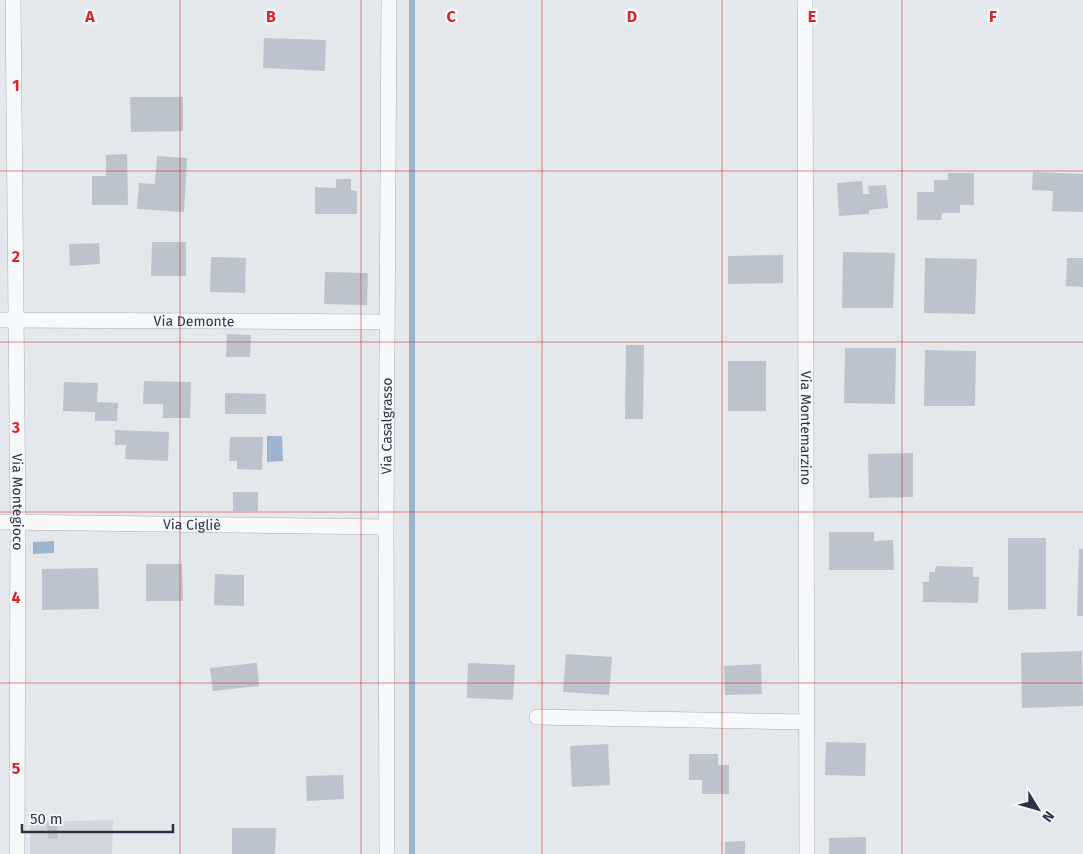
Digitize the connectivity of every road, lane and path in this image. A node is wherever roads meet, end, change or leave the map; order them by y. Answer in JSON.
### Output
{"nodes":[{"id":1,"x":13,"y":0,"type":"edge"},
{"id":2,"x":389,"y":0,"type":"edge"},
{"id":3,"x":805,"y":0,"type":"edge"},
{"id":4,"x":0,"y":320,"type":"edge"},
{"id":5,"x":16,"y":320,"type":"junction"},
{"id":6,"x":387,"y":322,"type":"junction"},
{"id":7,"x":0,"y":522,"type":"edge"},
{"id":8,"x":18,"y":522,"type":"junction"},
{"id":9,"x":386,"y":527,"type":"junction"},
{"id":10,"x":537,"y":717,"type":"dead end"},
{"id":11,"x":806,"y":722,"type":"junction"},
{"id":12,"x":17,"y":854,"type":"edge"},
{"id":13,"x":388,"y":854,"type":"edge"},
{"id":14,"x":807,"y":854,"type":"edge"}],
"edges":[{"from":1,"to":5,"type":"street","name":"Via Montegioco"},
{"from":2,"to":6,"type":"street","name":"Via Casalgrasso"},
{"from":3,"to":11,"type":"street","name":"Via Montemarzino"},
{"from":4,"to":5,"type":"street","name":"Via Demonte"},
{"from":5,"to":6,"type":"street","name":"Via Demonte"},
{"from":5,"to":8,"type":"street","name":"Via Montegioco"},
{"from":6,"to":9,"type":"street","name":"Via Casalgrasso"},
{"from":7,"to":8,"type":"street","name":"Via Cigliè"},
{"from":8,"to":9,"type":"street","name":"Via Cigliè"},
{"from":8,"to":12,"type":"street","name":"Via Montegioco"},
{"from":9,"to":13,"type":"street","name":"Via Casalgrasso"},
{"from":10,"to":11,"type":"street"},
{"from":11,"to":14,"type":"street","name":"Via Montemarzino"}]}
